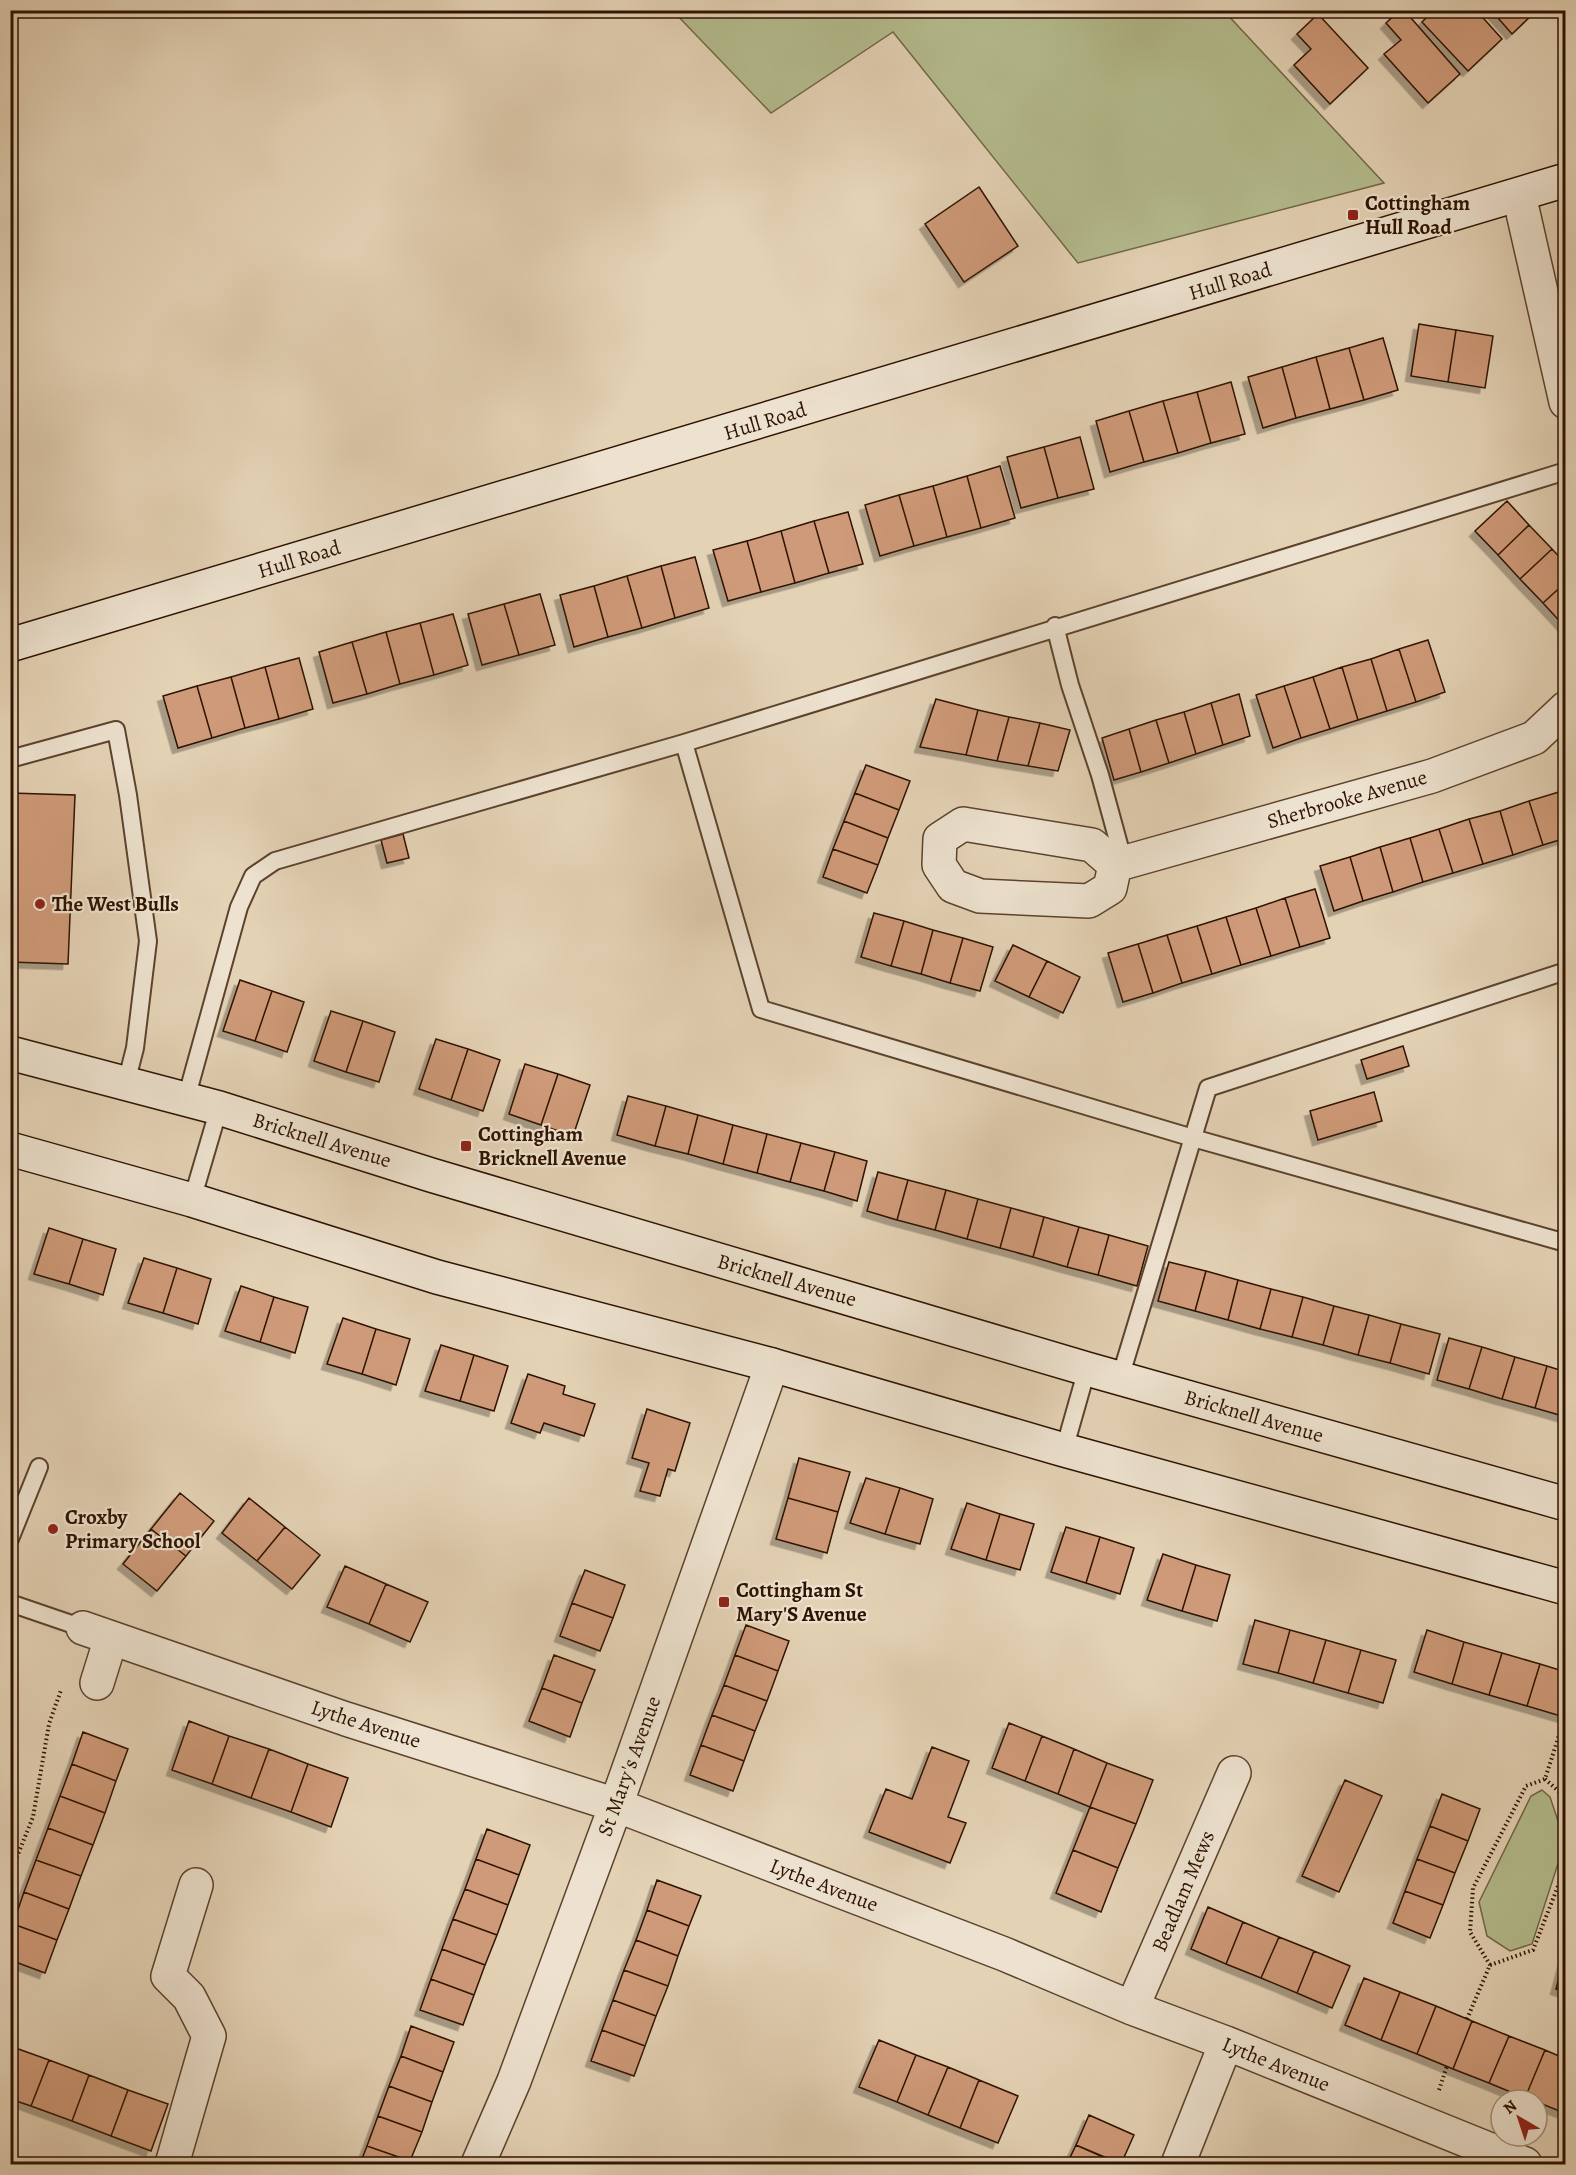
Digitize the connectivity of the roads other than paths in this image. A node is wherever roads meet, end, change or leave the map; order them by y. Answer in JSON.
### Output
{"nodes":[{"id":1,"x":1566,"y":180,"type":"edge"},
{"id":2,"x":1519,"y":195,"type":"junction"},
{"id":3,"x":1566,"y":402,"type":"edge"},
{"id":4,"x":1566,"y":471,"type":"edge"},
{"id":5,"x":1055,"y":626,"type":"junction"},
{"id":6,"x":10,"y":645,"type":"edge"},
{"id":7,"x":1566,"y":708,"type":"edge"},
{"id":8,"x":684,"y":743,"type":"junction"},
{"id":9,"x":10,"y":759,"type":"edge"},
{"id":10,"x":1120,"y":864,"type":"junction"},
{"id":11,"x":1566,"y":971,"type":"edge"},
{"id":12,"x":10,"y":1053,"type":"edge"},
{"id":13,"x":126,"y":1083,"type":"junction"},
{"id":14,"x":186,"y":1099,"type":"junction"},
{"id":15,"x":219,"y":1108,"type":"junction"},
{"id":16,"x":1193,"y":1138,"type":"junction"},
{"id":17,"x":10,"y":1149,"type":"edge"},
{"id":18,"x":192,"y":1200,"type":"junction"},
{"id":19,"x":1566,"y":1243,"type":"edge"},
{"id":20,"x":772,"y":1365,"type":"junction"},
{"id":21,"x":1087,"y":1369,"type":"junction"},
{"id":22,"x":1120,"y":1378,"type":"junction"},
{"id":23,"x":1064,"y":1450,"type":"junction"},
{"id":24,"x":39,"y":1467,"type":"dead end"},
{"id":25,"x":1566,"y":1504,"type":"edge"},
{"id":26,"x":10,"y":1539,"type":"edge"},
{"id":27,"x":1566,"y":1588,"type":"edge"},
{"id":28,"x":10,"y":1603,"type":"edge"},
{"id":29,"x":97,"y":1633,"type":"junction"},
{"id":30,"x":97,"y":1683,"type":"dead end"},
{"id":31,"x":1234,"y":1773,"type":"dead end"},
{"id":32,"x":616,"y":1804,"type":"junction"},
{"id":33,"x":196,"y":1885,"type":"dead end"},
{"id":34,"x":1132,"y":2008,"type":"junction"},
{"id":35,"x":1226,"y":2043,"type":"junction"},
{"id":36,"x":172,"y":2164,"type":"edge"},
{"id":37,"x":478,"y":2164,"type":"edge"},
{"id":38,"x":1178,"y":2164,"type":"edge"},
{"id":39,"x":1526,"y":2164,"type":"edge"}],
"edges":[{"from":1,"to":2,"type":"street","name":"Hull Road"},
{"from":2,"to":3,"type":"street"},
{"from":2,"to":6,"type":"street","name":"Hull Road"},
{"from":4,"to":5,"type":"lane"},
{"from":5,"to":8,"type":"lane"},
{"from":5,"to":10,"type":"lane"},
{"from":7,"to":10,"type":"street","name":"Sherbrooke Avenue"},
{"from":8,"to":14,"type":"lane"},
{"from":8,"to":16,"type":"lane"},
{"from":9,"to":13,"type":"lane"},
{"from":10,"to":10,"type":"street"},
{"from":11,"to":16,"type":"lane"},
{"from":12,"to":13,"type":"street","name":"Bricknell Avenue"},
{"from":13,"to":14,"type":"street","name":"Bricknell Avenue"},
{"from":14,"to":15,"type":"street","name":"Bricknell Avenue"},
{"from":15,"to":18,"type":"lane"},
{"from":15,"to":21,"type":"street","name":"Bricknell Avenue"},
{"from":16,"to":19,"type":"lane"},
{"from":16,"to":22,"type":"lane"},
{"from":17,"to":18,"type":"street"},
{"from":18,"to":20,"type":"street"},
{"from":20,"to":23,"type":"street"},
{"from":20,"to":32,"type":"street","name":"St Mary's Avenue"},
{"from":21,"to":22,"type":"street","name":"Bricknell Avenue"},
{"from":21,"to":23,"type":"lane"},
{"from":22,"to":25,"type":"street","name":"Bricknell Avenue"},
{"from":23,"to":27,"type":"street"},
{"from":24,"to":26,"type":"lane"},
{"from":28,"to":29,"type":"lane"},
{"from":29,"to":30,"type":"street"},
{"from":29,"to":32,"type":"street","name":"Lythe Avenue"},
{"from":31,"to":34,"type":"street","name":"Beadlam Mews"},
{"from":32,"to":34,"type":"street","name":"Lythe Avenue"},
{"from":32,"to":37,"type":"street","name":"St Mary's Avenue"},
{"from":33,"to":36,"type":"street"},
{"from":34,"to":35,"type":"street","name":"Lythe Avenue"},
{"from":35,"to":38,"type":"street"},
{"from":35,"to":39,"type":"street","name":"Lythe Avenue"}]}
